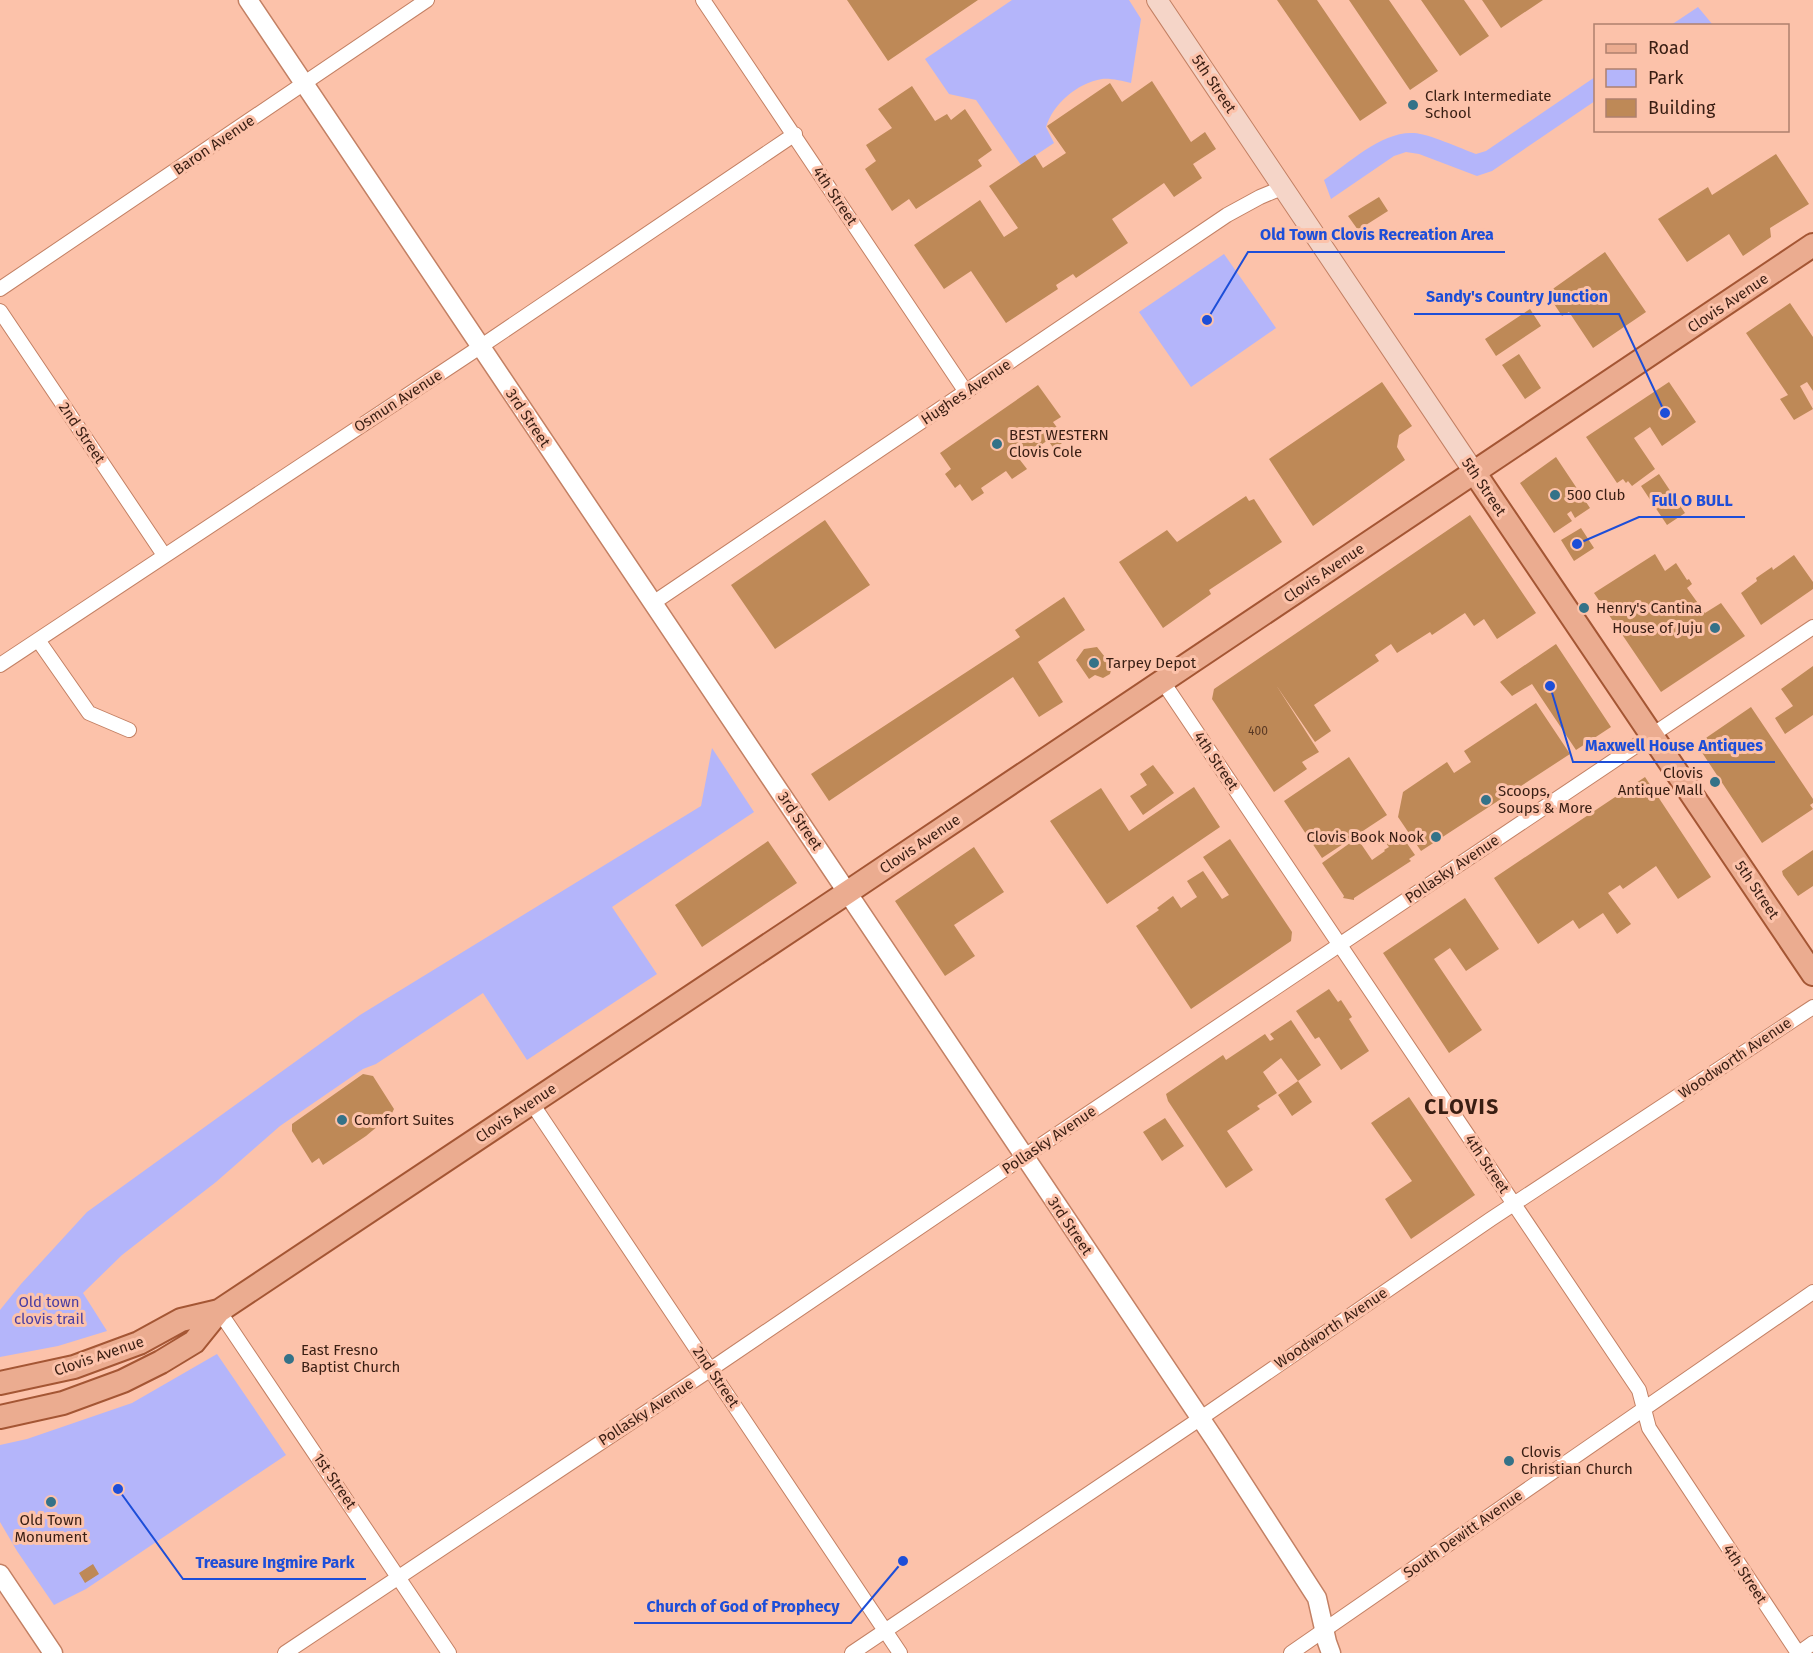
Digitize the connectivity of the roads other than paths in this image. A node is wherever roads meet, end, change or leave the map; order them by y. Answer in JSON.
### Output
{"nodes":[{"id":1,"x":248,"y":0,"type":"edge"},
{"id":2,"x":427,"y":0,"type":"edge"},
{"id":3,"x":703,"y":0,"type":"edge"},
{"id":4,"x":1157,"y":0,"type":"edge"},
{"id":5,"x":304,"y":84,"type":"junction"},
{"id":6,"x":795,"y":134,"type":"junction"},
{"id":7,"x":1284,"y":187,"type":"junction"},
{"id":8,"x":1813,"y":245,"type":"edge"},
{"id":9,"x":0,"y":289,"type":"edge"},
{"id":10,"x":0,"y":311,"type":"edge"},
{"id":11,"x":480,"y":347,"type":"junction"},
{"id":12,"x":966,"y":392,"type":"junction"},
{"id":13,"x":1474,"y":472,"type":"junction"},
{"id":14,"x":164,"y":555,"type":"junction"},
{"id":15,"x":653,"y":603,"type":"junction"},
{"id":16,"x":1813,"y":627,"type":"edge"},
{"id":17,"x":38,"y":640,"type":"junction"},
{"id":18,"x":0,"y":665,"type":"edge"},
{"id":19,"x":1163,"y":682,"type":"junction"},
{"id":20,"x":129,"y":730,"type":"dead end"},
{"id":21,"x":1653,"y":734,"type":"junction"},
{"id":22,"x":848,"y":892,"type":"junction"},
{"id":23,"x":1339,"y":945,"type":"junction"},
{"id":24,"x":1813,"y":974,"type":"edge"},
{"id":25,"x":1813,"y":1007,"type":"edge"},
{"id":26,"x":531,"y":1102,"type":"junction"},
{"id":27,"x":1024,"y":1157,"type":"junction"},
{"id":28,"x":1514,"y":1205,"type":"junction"},
{"id":29,"x":1813,"y":1292,"type":"edge"},
{"id":30,"x":219,"y":1311,"type":"junction"},
{"id":31,"x":711,"y":1370,"type":"junction"},
{"id":32,"x":0,"y":1383,"type":"edge"},
{"id":33,"x":1643,"y":1410,"type":"junction"},
{"id":34,"x":3,"y":1418,"type":"edge"},
{"id":35,"x":1201,"y":1418,"type":"junction"},
{"id":36,"x":0,"y":1574,"type":"edge"},
{"id":37,"x":398,"y":1576,"type":"junction"},
{"id":38,"x":1324,"y":1630,"type":"junction"},
{"id":39,"x":885,"y":1631,"type":"junction"},
{"id":40,"x":1813,"y":1643,"type":"edge"},
{"id":41,"x":52,"y":1653,"type":"edge"},
{"id":42,"x":285,"y":1653,"type":"edge"},
{"id":43,"x":449,"y":1653,"type":"edge"},
{"id":44,"x":852,"y":1653,"type":"edge"},
{"id":45,"x":900,"y":1653,"type":"edge"},
{"id":46,"x":1291,"y":1653,"type":"edge"},
{"id":47,"x":1331,"y":1653,"type":"edge"},
{"id":48,"x":1798,"y":1653,"type":"edge"}],
"edges":[{"from":1,"to":5,"type":"street","name":"3rd Street"},
{"from":2,"to":5,"type":"street","name":"Baron Avenue"},
{"from":3,"to":6,"type":"street","name":"4th Street"},
{"from":4,"to":7,"type":"main road","name":"5th Street"},
{"from":5,"to":9,"type":"street","name":"Baron Avenue"},
{"from":5,"to":11,"type":"street","name":"3rd Street"},
{"from":6,"to":11,"type":"street","name":"Osmun Avenue"},
{"from":6,"to":12,"type":"street","name":"4th Street"},
{"from":7,"to":12,"type":"street","name":"Hughes Avenue"},
{"from":7,"to":13,"type":"main road","name":"5th Street"},
{"from":8,"to":13,"type":"main road","name":"Clovis Avenue"},
{"from":10,"to":14,"type":"street","name":"2nd Street"},
{"from":11,"to":14,"type":"street","name":"Osmun Avenue"},
{"from":11,"to":15,"type":"street","name":"3rd Street"},
{"from":12,"to":15,"type":"street","name":"Hughes Avenue"},
{"from":13,"to":19,"type":"main road","name":"Clovis Avenue"},
{"from":13,"to":21,"type":"main road","name":"5th Street"},
{"from":14,"to":17,"type":"street","name":"Osmun Avenue"},
{"from":15,"to":22,"type":"street","name":"3rd Street"},
{"from":16,"to":21,"type":"street","name":"Pollasky Avenue"},
{"from":17,"to":18,"type":"street","name":"Osmun Avenue"},
{"from":17,"to":20,"type":"street"},
{"from":19,"to":22,"type":"main road","name":"Clovis Avenue"},
{"from":19,"to":23,"type":"street","name":"4th Street"},
{"from":21,"to":23,"type":"street","name":"Pollasky Avenue"},
{"from":21,"to":24,"type":"main road","name":"5th Street"},
{"from":22,"to":26,"type":"main road","name":"Clovis Avenue"},
{"from":22,"to":27,"type":"street","name":"3rd Street"},
{"from":23,"to":27,"type":"street","name":"Pollasky Avenue"},
{"from":23,"to":28,"type":"street","name":"4th Street"},
{"from":25,"to":28,"type":"street","name":"Woodworth Avenue"},
{"from":26,"to":30,"type":"main road","name":"Clovis Avenue"},
{"from":26,"to":31,"type":"street","name":"2nd Street"},
{"from":27,"to":31,"type":"street","name":"Pollasky Avenue"},
{"from":27,"to":35,"type":"street","name":"3rd Street"},
{"from":28,"to":33,"type":"street","name":"4th Street"},
{"from":28,"to":35,"type":"street","name":"Woodworth Avenue"},
{"from":29,"to":33,"type":"street","name":"South Dewitt Avenue"},
{"from":30,"to":32,"type":"main road","name":"Clovis Avenue"},
{"from":30,"to":34,"type":"main road"},
{"from":30,"to":37,"type":"street","name":"1st Street"},
{"from":31,"to":37,"type":"street","name":"Pollasky Avenue"},
{"from":31,"to":39,"type":"street","name":"2nd Street"},
{"from":33,"to":38,"type":"street","name":"South Dewitt Avenue"},
{"from":33,"to":48,"type":"street","name":"4th Street"},
{"from":35,"to":38,"type":"street","name":"3rd Street"},
{"from":35,"to":39,"type":"street","name":"Woodworth Avenue"},
{"from":36,"to":41,"type":"street"},
{"from":37,"to":42,"type":"street","name":"Pollasky Avenue"},
{"from":37,"to":43,"type":"street","name":"1st Street"},
{"from":38,"to":46,"type":"street","name":"South Dewitt Avenue"},
{"from":38,"to":47,"type":"street","name":"3rd Street"},
{"from":39,"to":44,"type":"street","name":"Woodworth Avenue"},
{"from":39,"to":45,"type":"street","name":"2nd Street"},
{"from":40,"to":48,"type":"street"}]}
